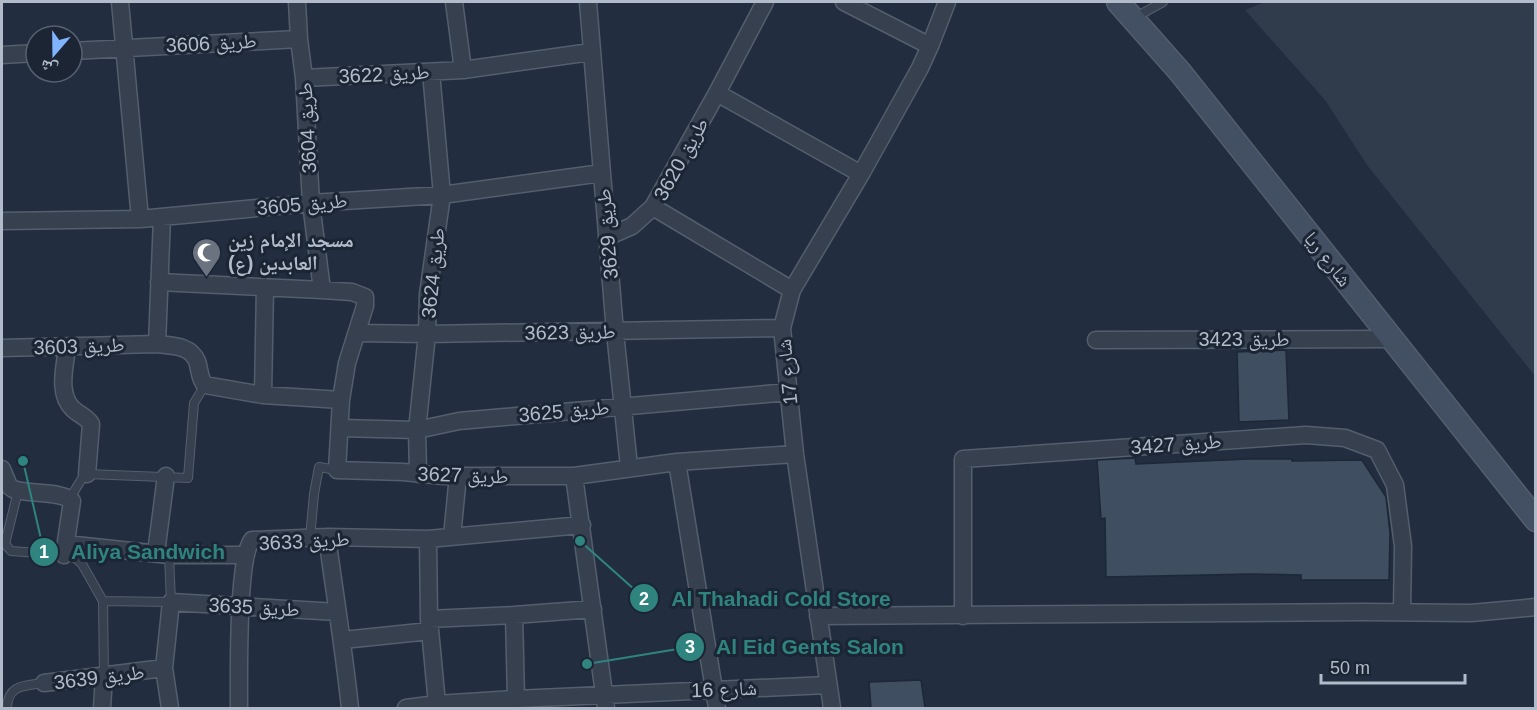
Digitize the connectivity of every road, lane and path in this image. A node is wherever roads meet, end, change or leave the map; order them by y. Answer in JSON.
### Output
{"nodes":[{"id":1,"x":120,"y":2,"type":"edge"},
{"id":2,"x":297,"y":2,"type":"edge"},
{"id":3,"x":454,"y":2,"type":"edge"},
{"id":4,"x":588,"y":2,"type":"edge"},
{"id":5,"x":765,"y":2,"type":"edge"},
{"id":6,"x":844,"y":2,"type":"edge"},
{"id":7,"x":947,"y":2,"type":"edge"},
{"id":8,"x":1118,"y":2,"type":"edge"},
{"id":9,"x":1163,"y":2,"type":"edge"},
{"id":10,"x":1134,"y":18,"type":"junction"},
{"id":11,"x":299,"y":39,"type":"junction"},
{"id":12,"x":930,"y":46,"type":"junction"},
{"id":13,"x":124,"y":48,"type":"junction"},
{"id":14,"x":84,"y":50,"type":"edge"},
{"id":15,"x":591,"y":52,"type":"junction"},
{"id":16,"x":24,"y":54,"type":"edge"},
{"id":17,"x":2,"y":55,"type":"edge"},
{"id":18,"x":463,"y":70,"type":"junction"},
{"id":19,"x":431,"y":72,"type":"junction"},
{"id":20,"x":304,"y":78,"type":"junction"},
{"id":21,"x":717,"y":93,"type":"junction"},
{"id":22,"x":602,"y":173,"type":"junction"},
{"id":23,"x":861,"y":174,"type":"junction"},
{"id":24,"x":442,"y":195,"type":"junction"},
{"id":25,"x":311,"y":203,"type":"junction"},
{"id":26,"x":653,"y":207,"type":"junction"},
{"id":27,"x":162,"y":217,"type":"junction"},
{"id":28,"x":140,"y":219,"type":"junction"},
{"id":29,"x":2,"y":221,"type":"edge"},
{"id":30,"x":607,"y":237,"type":"junction"},
{"id":31,"x":159,"y":282,"type":"junction"},
{"id":32,"x":265,"y":287,"type":"junction"},
{"id":33,"x":322,"y":290,"type":"junction"},
{"id":34,"x":792,"y":290,"type":"junction"},
{"id":35,"x":782,"y":328,"type":"junction"},
{"id":36,"x":615,"y":332,"type":"junction"},
{"id":37,"x":357,"y":333,"type":"junction"},
{"id":38,"x":426,"y":334,"type":"junction"},
{"id":39,"x":1392,"y":339,"type":"junction"},
{"id":40,"x":1095,"y":340,"type":"dead end"},
{"id":41,"x":157,"y":344,"type":"junction"},
{"id":42,"x":2,"y":348,"type":"edge"},
{"id":43,"x":67,"y":348,"type":"junction"},
{"id":44,"x":205,"y":385,"type":"junction"},
{"id":45,"x":789,"y":392,"type":"junction"},
{"id":46,"x":263,"y":395,"type":"junction"},
{"id":47,"x":341,"y":400,"type":"junction"},
{"id":48,"x":623,"y":406,"type":"junction"},
{"id":49,"x":340,"y":429,"type":"junction"},
{"id":50,"x":417,"y":430,"type":"junction"},
{"id":51,"x":795,"y":454,"type":"junction"},
{"id":52,"x":677,"y":462,"type":"junction"},
{"id":53,"x":629,"y":467,"type":"junction"},
{"id":54,"x":2,"y":468,"type":"edge"},
{"id":55,"x":338,"y":470,"type":"junction"},
{"id":56,"x":87,"y":474,"type":"junction"},
{"id":57,"x":418,"y":474,"type":"junction"},
{"id":58,"x":458,"y":475,"type":"junction"},
{"id":59,"x":166,"y":476,"type":"junction"},
{"id":60,"x":574,"y":476,"type":"junction"},
{"id":61,"x":18,"y":491,"type":"junction"},
{"id":62,"x":69,"y":498,"type":"junction"},
{"id":63,"x":1536,"y":520,"type":"edge"},
{"id":64,"x":582,"y":525,"type":"junction"},
{"id":65,"x":452,"y":537,"type":"junction"},
{"id":66,"x":319,"y":538,"type":"junction"},
{"id":67,"x":428,"y":539,"type":"junction"},
{"id":68,"x":5,"y":548,"type":"edge"},
{"id":69,"x":65,"y":549,"type":"junction"},
{"id":70,"x":162,"y":554,"type":"junction"},
{"id":71,"x":246,"y":555,"type":"junction"},
{"id":72,"x":104,"y":601,"type":"junction"},
{"id":73,"x":171,"y":602,"type":"junction"},
{"id":74,"x":240,"y":607,"type":"junction"},
{"id":75,"x":1536,"y":607,"type":"edge"},
{"id":76,"x":593,"y":609,"type":"junction"},
{"id":77,"x":337,"y":612,"type":"junction"},
{"id":78,"x":1402,"y":612,"type":"junction"},
{"id":79,"x":514,"y":615,"type":"junction"},
{"id":80,"x":818,"y":616,"type":"junction"},
{"id":81,"x":963,"y":616,"type":"junction"},
{"id":82,"x":430,"y":625,"type":"junction"},
{"id":83,"x":343,"y":640,"type":"junction"},
{"id":84,"x":164,"y":668,"type":"junction"},
{"id":85,"x":104,"y":676,"type":"junction"},
{"id":86,"x":44,"y":684,"type":"joint"},
{"id":87,"x":827,"y":685,"type":"junction"},
{"id":88,"x":715,"y":689,"type":"junction"},
{"id":89,"x":516,"y":699,"type":"junction"},
{"id":90,"x":605,"y":702,"type":"edge"},
{"id":91,"x":436,"y":704,"type":"junction"},
{"id":92,"x":7,"y":708,"type":"edge"},
{"id":93,"x":102,"y":708,"type":"edge"},
{"id":94,"x":170,"y":708,"type":"edge"},
{"id":95,"x":239,"y":708,"type":"edge"},
{"id":96,"x":350,"y":708,"type":"edge"},
{"id":97,"x":406,"y":708,"type":"edge"},
{"id":98,"x":717,"y":708,"type":"edge"},
{"id":99,"x":831,"y":708,"type":"edge"}],
"edges":[{"from":1,"to":13,"type":"street"},
{"from":2,"to":11,"type":"street","name":"طريق 3604"},
{"from":3,"to":18,"type":"street"},
{"from":4,"to":15,"type":"street","name":"طريق 3629"},
{"from":5,"to":21,"type":"street","name":"طريق 3620"},
{"from":6,"to":12,"type":"street"},
{"from":7,"to":12,"type":"street","name":"شارع 17"},
{"from":8,"to":10,"type":"main road","name":"شارع ريا"},
{"from":9,"to":10,"type":"lane"},
{"from":10,"to":39,"type":"main road","name":"شارع ريا"},
{"from":11,"to":13,"type":"street","name":"طريق 3606"},
{"from":11,"to":20,"type":"street","name":"طريق 3604"},
{"from":12,"to":23,"type":"street","name":"شارع 17"},
{"from":13,"to":14,"type":"street","name":"طريق 3606"},
{"from":13,"to":28,"type":"street"},
{"from":15,"to":18,"type":"street","name":"طريق 3622"},
{"from":15,"to":22,"type":"street","name":"طريق 3629"},
{"from":16,"to":17,"type":"street"},
{"from":18,"to":19,"type":"street","name":"طريق 3622"},
{"from":19,"to":20,"type":"street","name":"طريق 3622"},
{"from":19,"to":24,"type":"street","name":"طريق 3624"},
{"from":20,"to":25,"type":"street","name":"طريق 3604"},
{"from":21,"to":23,"type":"street"},
{"from":21,"to":26,"type":"street","name":"طريق 3620"},
{"from":22,"to":24,"type":"street","name":"طريق 3605"},
{"from":22,"to":30,"type":"street","name":"طريق 3629"},
{"from":23,"to":34,"type":"street","name":"شارع 17"},
{"from":24,"to":25,"type":"street","name":"طريق 3605"},
{"from":24,"to":38,"type":"street","name":"طريق 3624"},
{"from":25,"to":27,"type":"street","name":"طريق 3605"},
{"from":25,"to":33,"type":"street","name":"طريق 3604"},
{"from":26,"to":30,"type":"street","name":"طريق 3620"},
{"from":26,"to":34,"type":"street"},
{"from":27,"to":28,"type":"street","name":"طريق 3605"},
{"from":27,"to":31,"type":"street"},
{"from":28,"to":29,"type":"street","name":"طريق 3605"},
{"from":30,"to":36,"type":"street","name":"طريق 3629"},
{"from":31,"to":32,"type":"street"},
{"from":31,"to":41,"type":"street"},
{"from":32,"to":33,"type":"street"},
{"from":32,"to":46,"type":"street"},
{"from":33,"to":37,"type":"street"},
{"from":34,"to":35,"type":"street","name":"شارع 17"},
{"from":35,"to":36,"type":"street","name":"طريق 3623"},
{"from":35,"to":45,"type":"street","name":"شارع 17"},
{"from":36,"to":38,"type":"street","name":"طريق 3623"},
{"from":36,"to":48,"type":"street","name":"طريق 3629"},
{"from":37,"to":38,"type":"street","name":"طريق 3623"},
{"from":37,"to":47,"type":"street"},
{"from":38,"to":50,"type":"street","name":"طريق 3624"},
{"from":39,"to":40,"type":"street","name":"طريق 3423"},
{"from":39,"to":63,"type":"main road","name":"شارع ريا"},
{"from":41,"to":43,"type":"street","name":"طريق 3603"},
{"from":41,"to":44,"type":"street","name":"طريق 3603"},
{"from":42,"to":43,"type":"street","name":"طريق 3603"},
{"from":43,"to":56,"type":"street"},
{"from":44,"to":46,"type":"street"},
{"from":44,"to":59,"type":"lane"},
{"from":45,"to":48,"type":"street","name":"طريق 3625"},
{"from":45,"to":51,"type":"street","name":"شارع 17"},
{"from":46,"to":47,"type":"street"},
{"from":47,"to":49,"type":"street"},
{"from":48,"to":50,"type":"street","name":"طريق 3625"},
{"from":48,"to":53,"type":"street","name":"طريق 3629"},
{"from":49,"to":50,"type":"street","name":"طريق 3625"},
{"from":49,"to":55,"type":"street"},
{"from":50,"to":57,"type":"street","name":"طريق 3624"},
{"from":51,"to":52,"type":"street","name":"طريق 3627"},
{"from":51,"to":80,"type":"street","name":"شارع 17"},
{"from":52,"to":53,"type":"street","name":"طريق 3627"},
{"from":52,"to":88,"type":"street"},
{"from":53,"to":60,"type":"street","name":"طريق 3627"},
{"from":54,"to":61,"type":"street"},
{"from":55,"to":57,"type":"street","name":"طريق 3627"},
{"from":55,"to":66,"type":"lane","name":"طريق 3627"},
{"from":56,"to":59,"type":"lane"},
{"from":56,"to":62,"type":"lane"},
{"from":57,"to":58,"type":"street","name":"طريق 3627"},
{"from":58,"to":60,"type":"street","name":"طريق 3627"},
{"from":58,"to":65,"type":"street"},
{"from":59,"to":70,"type":"street"},
{"from":60,"to":64,"type":"street"},
{"from":61,"to":62,"type":"street"},
{"from":61,"to":68,"type":"lane"},
{"from":62,"to":69,"type":"street"},
{"from":64,"to":65,"type":"street","name":"طريق 3633"},
{"from":64,"to":76,"type":"street"},
{"from":65,"to":67,"type":"street","name":"طريق 3633"},
{"from":66,"to":67,"type":"street","name":"طريق 3633"},
{"from":66,"to":71,"type":"street","name":"طريق 3633"},
{"from":66,"to":77,"type":"street"},
{"from":67,"to":82,"type":"street"},
{"from":68,"to":69,"type":"lane"},
{"from":69,"to":70,"type":"street"},
{"from":69,"to":72,"type":"lane"},
{"from":70,"to":71,"type":"street"},
{"from":70,"to":73,"type":"lane"},
{"from":71,"to":74,"type":"street","name":"طريق 3633"},
{"from":72,"to":73,"type":"lane","name":"طريق 3635"},
{"from":72,"to":85,"type":"lane"},
{"from":73,"to":74,"type":"street","name":"طريق 3635"},
{"from":73,"to":84,"type":"street"},
{"from":74,"to":77,"type":"street","name":"طريق 3635"},
{"from":74,"to":95,"type":"street","name":"طريق 3633"},
{"from":75,"to":78,"type":"street"},
{"from":76,"to":79,"type":"street"},
{"from":76,"to":90,"type":"street"},
{"from":77,"to":83,"type":"street"},
{"from":78,"to":81,"type":"street"},
{"from":78,"to":81,"type":"street","name":"طريق 3427"},
{"from":79,"to":82,"type":"street"},
{"from":79,"to":89,"type":"street"},
{"from":80,"to":81,"type":"street"},
{"from":80,"to":87,"type":"street","name":"شارع 17"},
{"from":82,"to":83,"type":"street"},
{"from":82,"to":91,"type":"street"},
{"from":83,"to":96,"type":"street"},
{"from":84,"to":85,"type":"street","name":"طريق 3639"},
{"from":84,"to":94,"type":"street","name":"طريق 3639"},
{"from":85,"to":86,"type":"street","name":"طريق 3639"},
{"from":85,"to":93,"type":"street"},
{"from":86,"to":92,"type":"lane","name":"طريق 3639"},
{"from":87,"to":88,"type":"street","name":"شارع 16"},
{"from":87,"to":99,"type":"street","name":"شارع 17"},
{"from":88,"to":90,"type":"street","name":"شارع 16"},
{"from":88,"to":98,"type":"street"},
{"from":89,"to":90,"type":"street","name":"شارع 16"},
{"from":89,"to":91,"type":"street","name":"شارع 16"},
{"from":91,"to":97,"type":"street","name":"شارع 16"}]}
